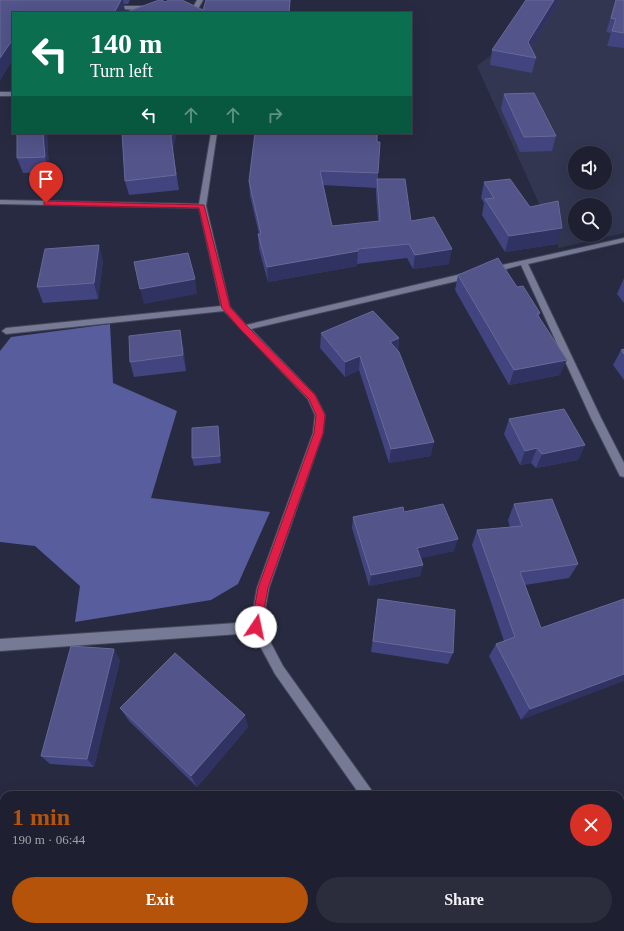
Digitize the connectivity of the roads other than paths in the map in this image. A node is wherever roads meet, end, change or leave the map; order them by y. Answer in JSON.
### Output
{"nodes":[{"id":1,"x":200,"y":0,"type":"edge"},
{"id":2,"x":101,"y":7,"type":"edge"},
{"id":3,"x":156,"y":8,"type":"edge"},
{"id":4,"x":187,"y":9,"type":"edge"},
{"id":5,"x":197,"y":11,"type":"edge"},
{"id":6,"x":0,"y":94,"type":"edge"},
{"id":7,"x":12,"y":94,"type":"edge"},
{"id":8,"x":214,"y":134,"type":"edge"},
{"id":9,"x":0,"y":202,"type":"edge"},
{"id":10,"x":202,"y":206,"type":"junction"},
{"id":11,"x":624,"y":240,"type":"edge"},
{"id":12,"x":523,"y":262,"type":"junction"},
{"id":13,"x":226,"y":308,"type":"junction"},
{"id":14,"x":244,"y":328,"type":"junction"},
{"id":15,"x":6,"y":331,"type":"dead end"},
{"id":16,"x":624,"y":473,"type":"edge"},
{"id":17,"x":256,"y":627,"type":"junction"},
{"id":18,"x":0,"y":644,"type":"edge"},
{"id":19,"x":365,"y":791,"type":"edge"}],
"edges":[{"from":1,"to":5,"type":"street"},
{"from":2,"to":3,"type":"street"},
{"from":4,"to":5,"type":"street"},
{"from":6,"to":7,"type":"street"},
{"from":8,"to":10,"type":"street"},
{"from":9,"to":10,"type":"street"},
{"from":10,"to":13,"type":"street"},
{"from":11,"to":12,"type":"street"},
{"from":12,"to":14,"type":"street"},
{"from":12,"to":16,"type":"street"},
{"from":13,"to":14,"type":"street"},
{"from":13,"to":15,"type":"street"},
{"from":14,"to":17,"type":"street"},
{"from":17,"to":18,"type":"street"},
{"from":17,"to":19,"type":"street"}]}
